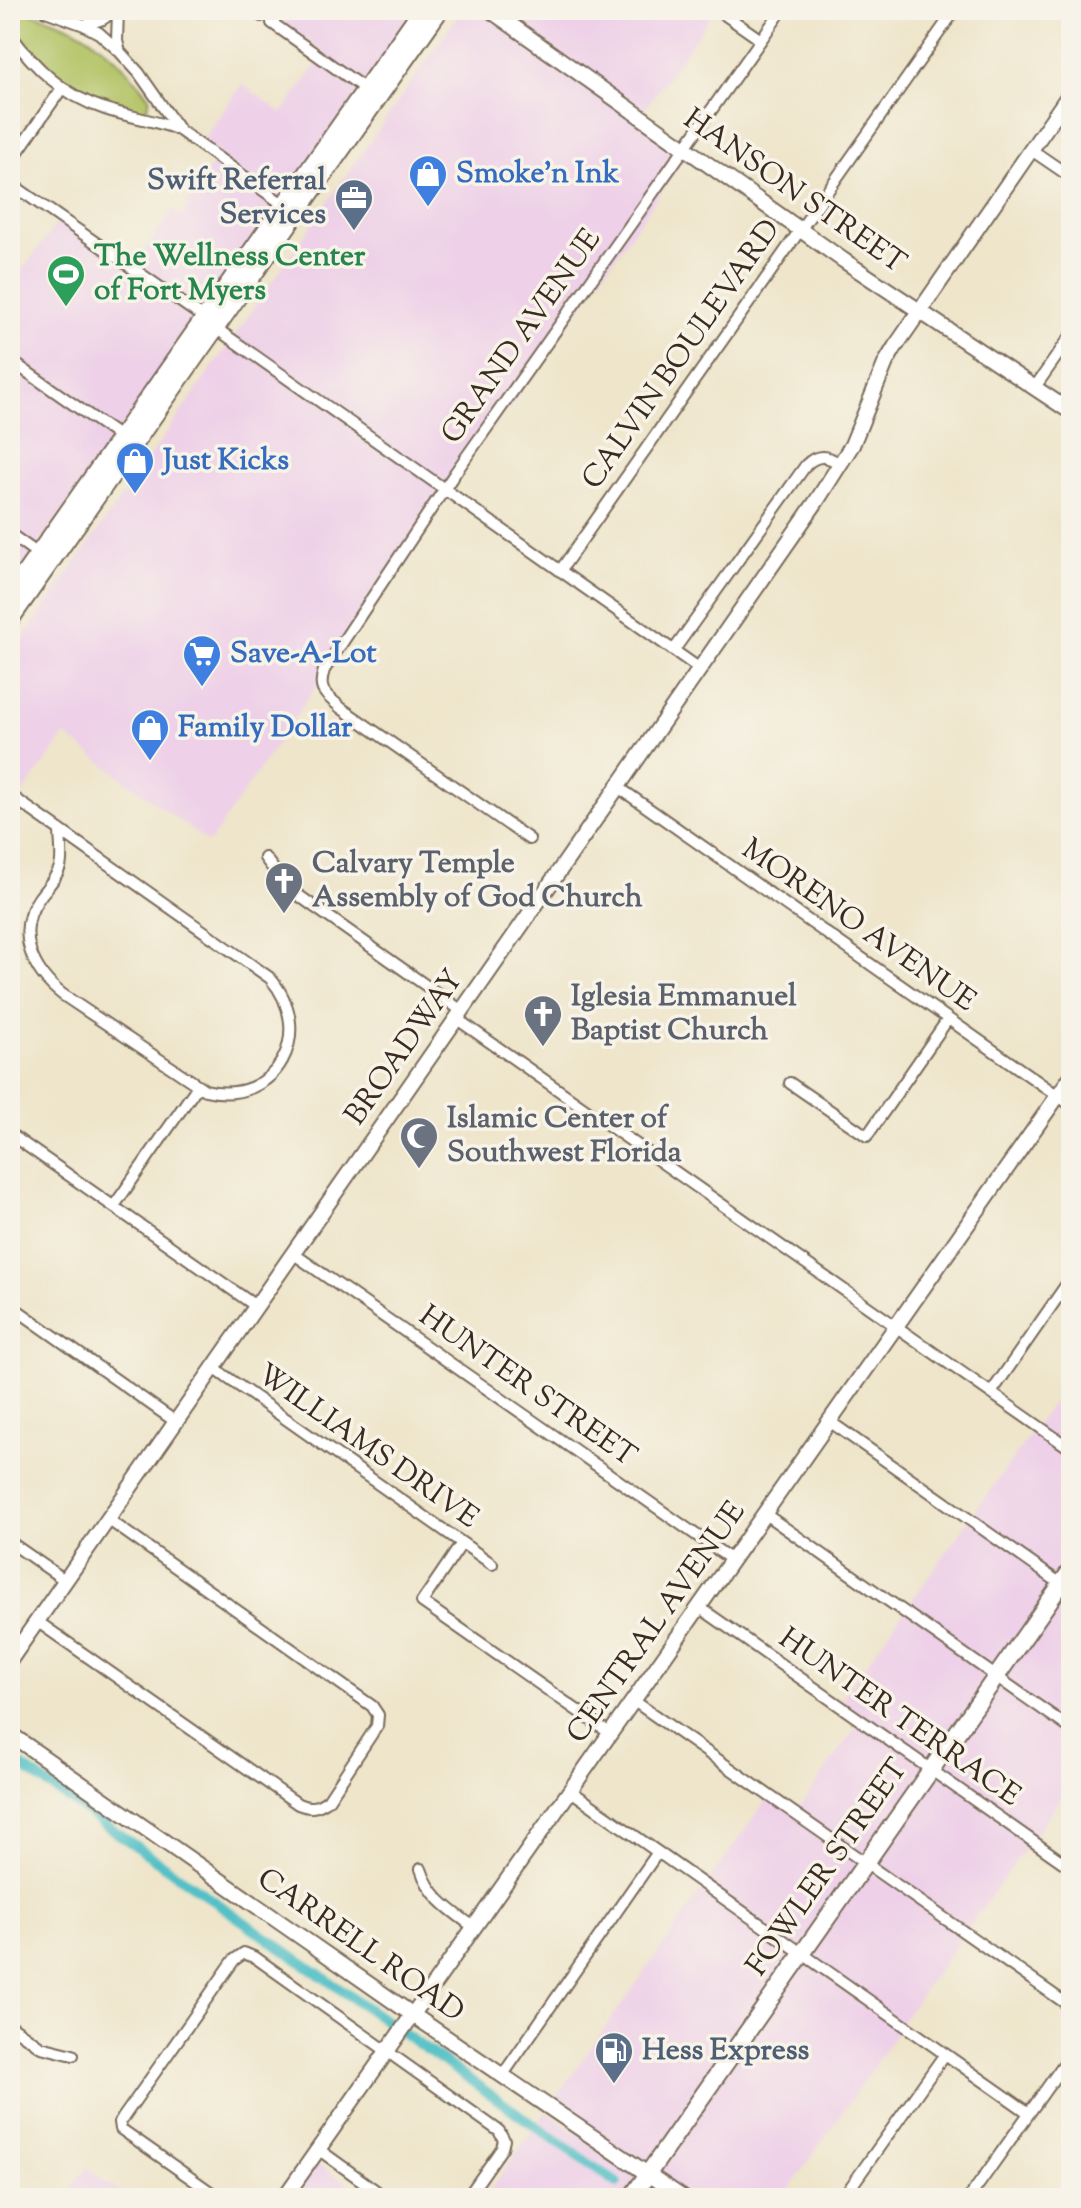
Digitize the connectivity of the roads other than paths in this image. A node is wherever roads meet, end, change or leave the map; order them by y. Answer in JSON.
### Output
{"nodes":[{"id":1,"x":43,"y":10,"type":"edge"},
{"id":2,"x":116,"y":10,"type":"edge"},
{"id":3,"x":421,"y":10,"type":"edge"},
{"id":4,"x":440,"y":10,"type":"edge"},
{"id":5,"x":490,"y":10,"type":"edge"},
{"id":6,"x":718,"y":10,"type":"edge"},
{"id":7,"x":782,"y":10,"type":"edge"},
{"id":8,"x":955,"y":10,"type":"edge"},
{"id":9,"x":272,"y":23,"type":"dead end"},
{"id":10,"x":84,"y":25,"type":"junction"},
{"id":11,"x":10,"y":34,"type":"edge"},
{"id":12,"x":761,"y":40,"type":"junction"},
{"id":13,"x":120,"y":52,"type":"junction"},
{"id":14,"x":62,"y":88,"type":"junction"},
{"id":15,"x":365,"y":89,"type":"junction"},
{"id":16,"x":1071,"y":92,"type":"edge"},
{"id":17,"x":157,"y":102,"type":"junction"},
{"id":18,"x":145,"y":119,"type":"junction"},
{"id":19,"x":179,"y":130,"type":"junction"},
{"id":20,"x":684,"y":147,"type":"junction"},
{"id":21,"x":1030,"y":149,"type":"junction"},
{"id":22,"x":10,"y":163,"type":"edge"},
{"id":23,"x":1071,"y":177,"type":"edge"},
{"id":24,"x":10,"y":183,"type":"edge"},
{"id":25,"x":284,"y":205,"type":"junction"},
{"id":26,"x":801,"y":229,"type":"junction"},
{"id":27,"x":920,"y":311,"type":"junction"},
{"id":28,"x":211,"y":324,"type":"junction"},
{"id":29,"x":1071,"y":336,"type":"edge"},
{"id":30,"x":10,"y":360,"type":"edge"},
{"id":31,"x":1035,"y":387,"type":"junction"},
{"id":32,"x":1071,"y":412,"type":"edge"},
{"id":33,"x":120,"y":437,"type":"junction"},
{"id":34,"x":841,"y":464,"type":"junction"},
{"id":35,"x":444,"y":489,"type":"junction"},
{"id":36,"x":10,"y":534,"type":"edge"},
{"id":37,"x":45,"y":559,"type":"junction"},
{"id":38,"x":560,"y":571,"type":"junction"},
{"id":39,"x":10,"y":594,"type":"edge"},
{"id":40,"x":10,"y":620,"type":"edge"},
{"id":41,"x":674,"y":650,"type":"junction"},
{"id":42,"x":700,"y":669,"type":"junction"},
{"id":43,"x":618,"y":787,"type":"junction"},
{"id":44,"x":10,"y":795,"type":"edge"},
{"id":45,"x":60,"y":830,"type":"junction"},
{"id":46,"x":529,"y":839,"type":"dead end"},
{"id":47,"x":265,"y":858,"type":"dead end"},
{"id":48,"x":459,"y":1015,"type":"junction"},
{"id":49,"x":948,"y":1019,"type":"junction"},
{"id":50,"x":1071,"y":1077,"type":"edge"},
{"id":51,"x":790,"y":1083,"type":"dead end"},
{"id":52,"x":197,"y":1087,"type":"junction"},
{"id":53,"x":1058,"y":1096,"type":"junction"},
{"id":54,"x":1071,"y":1105,"type":"edge"},
{"id":55,"x":10,"y":1134,"type":"edge"},
{"id":56,"x":114,"y":1206,"type":"junction"},
{"id":57,"x":294,"y":1254,"type":"junction"},
{"id":58,"x":1071,"y":1278,"type":"edge"},
{"id":59,"x":10,"y":1305,"type":"edge"},
{"id":60,"x":257,"y":1307,"type":"junction"},
{"id":61,"x":896,"y":1326,"type":"junction"},
{"id":62,"x":215,"y":1369,"type":"junction"},
{"id":63,"x":991,"y":1393,"type":"junction"},
{"id":64,"x":829,"y":1421,"type":"junction"},
{"id":65,"x":176,"y":1422,"type":"junction"},
{"id":66,"x":1071,"y":1449,"type":"edge"},
{"id":67,"x":765,"y":1514,"type":"junction"},
{"id":68,"x":109,"y":1520,"type":"junction"},
{"id":69,"x":10,"y":1542,"type":"edge"},
{"id":70,"x":462,"y":1543,"type":"junction"},
{"id":71,"x":732,"y":1560,"type":"junction"},
{"id":72,"x":492,"y":1564,"type":"dead end"},
{"id":73,"x":66,"y":1581,"type":"junction"},
{"id":74,"x":1068,"y":1582,"type":"edge"},
{"id":75,"x":699,"y":1607,"type":"junction"},
{"id":76,"x":38,"y":1622,"type":"junction"},
{"id":77,"x":10,"y":1660,"type":"edge"},
{"id":78,"x":996,"y":1677,"type":"junction"},
{"id":79,"x":634,"y":1701,"type":"junction"},
{"id":80,"x":1071,"y":1729,"type":"edge"},
{"id":81,"x":10,"y":1734,"type":"edge"},
{"id":82,"x":611,"y":1734,"type":"junction"},
{"id":83,"x":931,"y":1770,"type":"junction"},
{"id":84,"x":571,"y":1791,"type":"junction"},
{"id":85,"x":658,"y":1852,"type":"junction"},
{"id":86,"x":866,"y":1863,"type":"junction"},
{"id":87,"x":1071,"y":1868,"type":"edge"},
{"id":88,"x":421,"y":1869,"type":"dead end"},
{"id":89,"x":475,"y":1928,"type":"junction"},
{"id":90,"x":802,"y":1953,"type":"junction"},
{"id":91,"x":1071,"y":2007,"type":"edge"},
{"id":92,"x":411,"y":2019,"type":"junction"},
{"id":93,"x":10,"y":2025,"type":"edge"},
{"id":94,"x":390,"y":2047,"type":"junction"},
{"id":95,"x":945,"y":2054,"type":"junction"},
{"id":96,"x":1071,"y":2054,"type":"edge"},
{"id":97,"x":73,"y":2055,"type":"dead end"},
{"id":98,"x":502,"y":2076,"type":"junction"},
{"id":99,"x":1029,"y":2113,"type":"junction"},
{"id":100,"x":318,"y":2149,"type":"junction"},
{"id":101,"x":649,"y":2173,"type":"junction"},
{"id":102,"x":219,"y":2198,"type":"edge"},
{"id":103,"x":284,"y":2198,"type":"edge"},
{"id":104,"x":386,"y":2198,"type":"edge"},
{"id":105,"x":467,"y":2198,"type":"edge"},
{"id":106,"x":631,"y":2198,"type":"edge"},
{"id":107,"x":683,"y":2198,"type":"edge"},
{"id":108,"x":843,"y":2198,"type":"edge"},
{"id":109,"x":969,"y":2198,"type":"edge"}],
"edges":[{"from":1,"to":10,"type":"street"},
{"from":2,"to":10,"type":"street"},
{"from":2,"to":13,"type":"street"},
{"from":3,"to":15,"type":"main road"},
{"from":4,"to":28,"type":"main road"},
{"from":5,"to":20,"type":"street","name":"HANSON STREET"},
{"from":6,"to":12,"type":"street"},
{"from":7,"to":12,"type":"street","name":"GRAND AVENUE"},
{"from":8,"to":26,"type":"street","name":"CALVIN BOULEVARD"},
{"from":9,"to":15,"type":"street"},
{"from":10,"to":13,"type":"street"},
{"from":11,"to":14,"type":"street"},
{"from":12,"to":20,"type":"street","name":"GRAND AVENUE"},
{"from":13,"to":17,"type":"street"},
{"from":14,"to":18,"type":"street"},
{"from":14,"to":22,"type":"street"},
{"from":15,"to":25,"type":"main road"},
{"from":16,"to":21,"type":"street","name":"BROADWAY"},
{"from":17,"to":18,"type":"street"},
{"from":17,"to":19,"type":"street"},
{"from":18,"to":19,"type":"street"},
{"from":19,"to":25,"type":"street"},
{"from":20,"to":26,"type":"street","name":"HANSON STREET"},
{"from":20,"to":35,"type":"street","name":"GRAND AVENUE"},
{"from":21,"to":23,"type":"street"},
{"from":21,"to":27,"type":"street","name":"BROADWAY"},
{"from":24,"to":28,"type":"street"},
{"from":25,"to":28,"type":"main road"},
{"from":26,"to":27,"type":"street","name":"HANSON STREET"},
{"from":26,"to":38,"type":"street","name":"CALVIN BOULEVARD"},
{"from":27,"to":31,"type":"street","name":"HANSON STREET"},
{"from":27,"to":34,"type":"street","name":"BROADWAY"},
{"from":28,"to":33,"type":"main road"},
{"from":28,"to":35,"type":"street"},
{"from":28,"to":37,"type":"main road"},
{"from":29,"to":31,"type":"street"},
{"from":30,"to":33,"type":"street"},
{"from":31,"to":32,"type":"street","name":"HANSON STREET"},
{"from":33,"to":37,"type":"main road"},
{"from":34,"to":41,"type":"street"},
{"from":34,"to":42,"type":"street","name":"BROADWAY"},
{"from":35,"to":38,"type":"street"},
{"from":35,"to":46,"type":"street","name":"GRAND AVENUE"},
{"from":36,"to":37,"type":"street"},
{"from":37,"to":39,"type":"main road"},
{"from":37,"to":40,"type":"main road"},
{"from":38,"to":41,"type":"street"},
{"from":41,"to":42,"type":"street"},
{"from":42,"to":43,"type":"street","name":"BROADWAY"},
{"from":43,"to":48,"type":"street","name":"BROADWAY"},
{"from":43,"to":49,"type":"street","name":"MORENO AVENUE"},
{"from":44,"to":45,"type":"street"},
{"from":45,"to":52,"type":"street"},
{"from":45,"to":52,"type":"street"},
{"from":47,"to":48,"type":"street"},
{"from":48,"to":57,"type":"street","name":"BROADWAY"},
{"from":48,"to":61,"type":"street"},
{"from":49,"to":51,"type":"street"},
{"from":49,"to":53,"type":"street","name":"MORENO AVENUE"},
{"from":50,"to":53,"type":"street","name":"CENTRAL AVENUE"},
{"from":52,"to":56,"type":"street"},
{"from":53,"to":54,"type":"street","name":"MORENO AVENUE"},
{"from":53,"to":61,"type":"street","name":"CENTRAL AVENUE"},
{"from":55,"to":56,"type":"street"},
{"from":56,"to":60,"type":"street"},
{"from":57,"to":60,"type":"street","name":"BROADWAY"},
{"from":57,"to":71,"type":"street","name":"HUNTER STREET"},
{"from":58,"to":63,"type":"street"},
{"from":59,"to":65,"type":"street"},
{"from":60,"to":62,"type":"street","name":"BROADWAY"},
{"from":61,"to":63,"type":"street"},
{"from":61,"to":64,"type":"street","name":"CENTRAL AVENUE"},
{"from":62,"to":65,"type":"street","name":"BROADWAY"},
{"from":62,"to":70,"type":"street","name":"WILLIAMS DRIVE"},
{"from":63,"to":66,"type":"street"},
{"from":64,"to":67,"type":"street","name":"CENTRAL AVENUE"},
{"from":64,"to":74,"type":"street"},
{"from":65,"to":68,"type":"street","name":"BROADWAY"},
{"from":67,"to":71,"type":"street","name":"CENTRAL AVENUE"},
{"from":67,"to":78,"type":"street"},
{"from":68,"to":73,"type":"street","name":"BROADWAY"},
{"from":68,"to":76,"type":"street"},
{"from":69,"to":73,"type":"street"},
{"from":70,"to":72,"type":"street","name":"WILLIAMS DRIVE"},
{"from":70,"to":82,"type":"street"},
{"from":71,"to":75,"type":"street","name":"CENTRAL AVENUE"},
{"from":73,"to":76,"type":"street","name":"BROADWAY"},
{"from":74,"to":78,"type":"main road","name":"FOWLER STREET"},
{"from":75,"to":79,"type":"street","name":"CENTRAL AVENUE"},
{"from":75,"to":83,"type":"street","name":"HUNTER TERRACE"},
{"from":76,"to":77,"type":"street","name":"BROADWAY"},
{"from":78,"to":80,"type":"street"},
{"from":78,"to":83,"type":"main road","name":"FOWLER STREET"},
{"from":79,"to":82,"type":"street","name":"CENTRAL AVENUE"},
{"from":79,"to":86,"type":"street"},
{"from":81,"to":92,"type":"street","name":"CARRELL ROAD"},
{"from":82,"to":84,"type":"street","name":"CENTRAL AVENUE"},
{"from":83,"to":86,"type":"main road","name":"FOWLER STREET"},
{"from":83,"to":87,"type":"street","name":"HUNTER TERRACE"},
{"from":84,"to":85,"type":"street"},
{"from":84,"to":89,"type":"street","name":"CENTRAL AVENUE"},
{"from":85,"to":90,"type":"street"},
{"from":85,"to":98,"type":"street"},
{"from":86,"to":90,"type":"main road","name":"FOWLER STREET"},
{"from":86,"to":91,"type":"street"},
{"from":88,"to":89,"type":"street"},
{"from":89,"to":92,"type":"street","name":"CENTRAL AVENUE"},
{"from":90,"to":95,"type":"street"},
{"from":90,"to":101,"type":"main road","name":"FOWLER STREET"},
{"from":92,"to":94,"type":"street","name":"CENTRAL AVENUE"},
{"from":92,"to":98,"type":"street","name":"CARRELL ROAD"},
{"from":93,"to":97,"type":"street"},
{"from":94,"to":100,"type":"street","name":"CENTRAL AVENUE"},
{"from":94,"to":102,"type":"street"},
{"from":94,"to":105,"type":"street"},
{"from":95,"to":99,"type":"street"},
{"from":95,"to":108,"type":"street"},
{"from":96,"to":99,"type":"street"},
{"from":98,"to":101,"type":"street","name":"CARRELL ROAD"},
{"from":99,"to":109,"type":"street"},
{"from":100,"to":103,"type":"street","name":"CENTRAL AVENUE"},
{"from":100,"to":104,"type":"street"},
{"from":101,"to":106,"type":"main road","name":"FOWLER STREET"},
{"from":101,"to":107,"type":"street","name":"CARRELL ROAD"}]}
